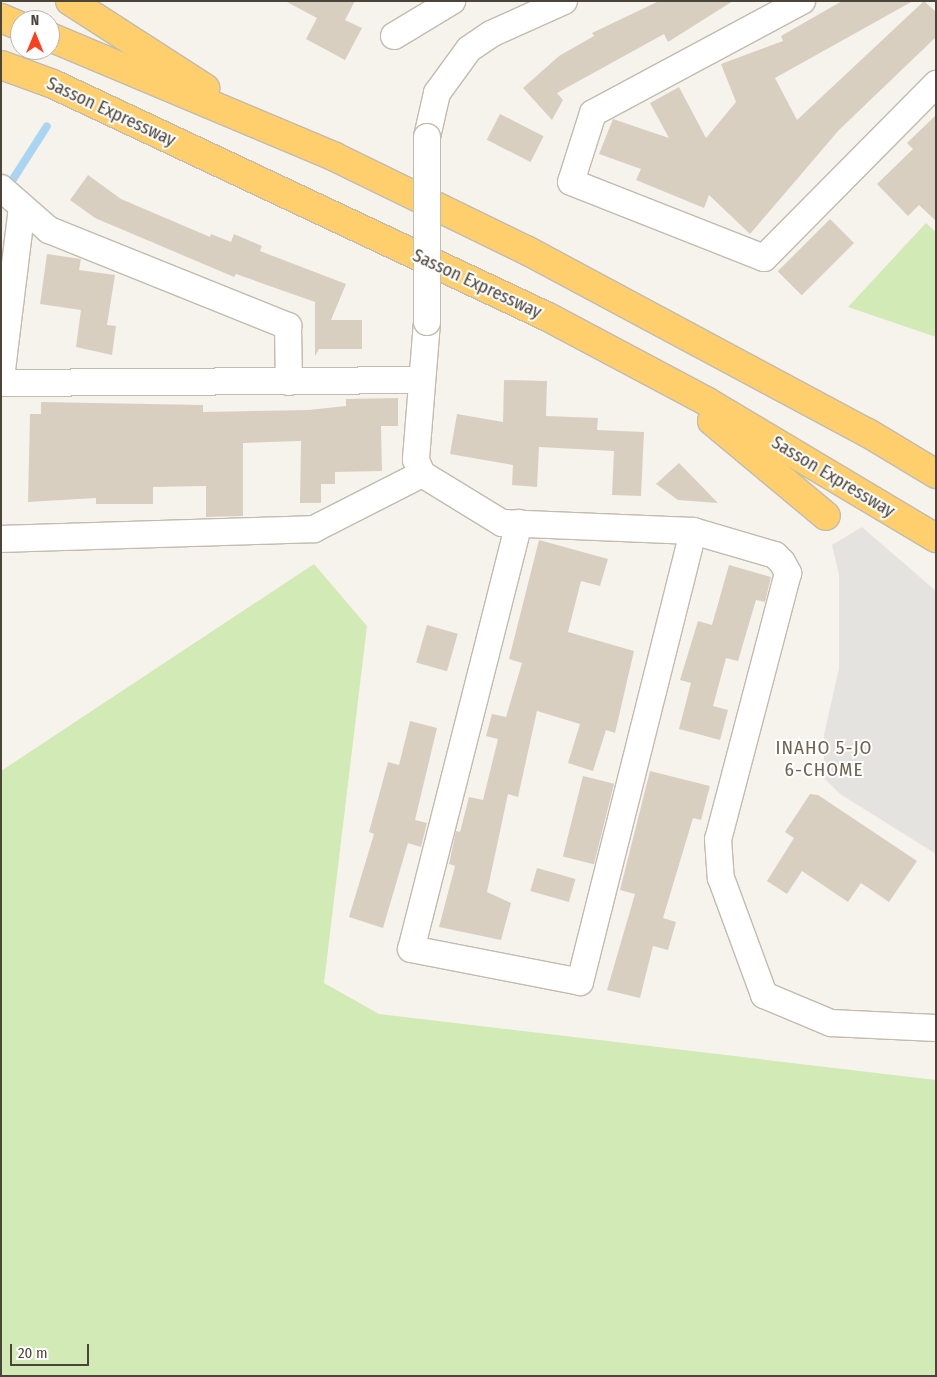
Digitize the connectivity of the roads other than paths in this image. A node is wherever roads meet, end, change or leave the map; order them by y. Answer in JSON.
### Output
{"nodes":[{"id":1,"x":70,"y":1,"type":"edge"},
{"id":2,"x":452,"y":1,"type":"edge"},
{"id":3,"x":564,"y":1,"type":"edge"},
{"id":4,"x":802,"y":1,"type":"edge"},
{"id":5,"x":394,"y":36,"type":"dead end"},
{"id":6,"x":60,"y":41,"type":"edge"},
{"id":7,"x":1,"y":64,"type":"edge"},
{"id":8,"x":936,"y":84,"type":"edge"},
{"id":9,"x":260,"y":124,"type":"junction"},
{"id":10,"x":14,"y":200,"type":"edge"},
{"id":11,"x":652,"y":372,"type":"junction"},
{"id":12,"x":1,"y":378,"type":"edge"},
{"id":13,"x":422,"y":380,"type":"junction"},
{"id":14,"x":288,"y":382,"type":"junction"},
{"id":15,"x":1,"y":383,"type":"edge"},
{"id":16,"x":422,"y":474,"type":"junction"},
{"id":17,"x":936,"y":474,"type":"edge"},
{"id":18,"x":826,"y":516,"type":"dead end"},
{"id":19,"x":519,"y":523,"type":"junction"},
{"id":20,"x":694,"y":531,"type":"junction"},
{"id":21,"x":1,"y":538,"type":"edge"},
{"id":22,"x":936,"y":538,"type":"edge"},
{"id":23,"x":936,"y":1028,"type":"edge"}],
"edges":[{"from":1,"to":9,"type":"highway"},
{"from":2,"to":5,"type":"street"},
{"from":3,"to":13,"type":"street","bridge":true},
{"from":4,"to":8,"type":"street"},
{"from":6,"to":9,"type":"highway"},
{"from":7,"to":11,"type":"highway","name":"Sasson Expressway"},
{"from":9,"to":17,"type":"highway"},
{"from":10,"to":12,"type":"street"},
{"from":10,"to":14,"type":"street"},
{"from":11,"to":18,"type":"highway"},
{"from":11,"to":22,"type":"highway","name":"Sasson Expressway"},
{"from":13,"to":14,"type":"street"},
{"from":13,"to":16,"type":"street"},
{"from":14,"to":15,"type":"street"},
{"from":16,"to":19,"type":"street"},
{"from":16,"to":21,"type":"street"},
{"from":19,"to":20,"type":"street"},
{"from":19,"to":20,"type":"street"},
{"from":20,"to":23,"type":"street"}]}
